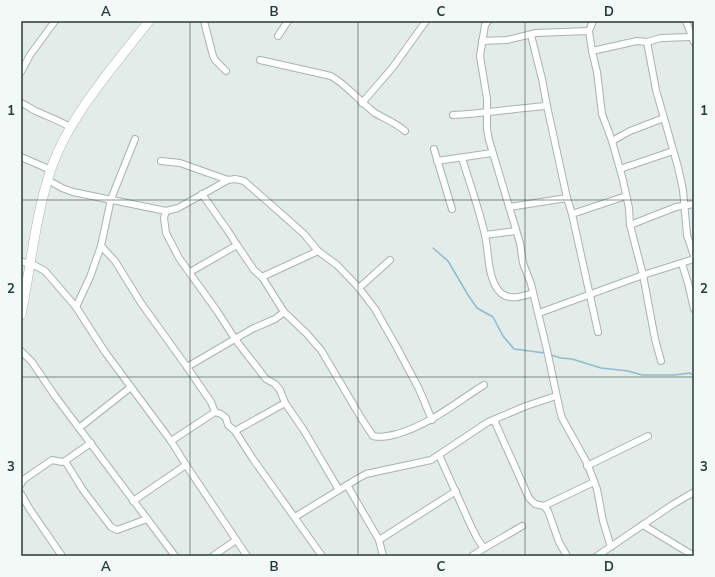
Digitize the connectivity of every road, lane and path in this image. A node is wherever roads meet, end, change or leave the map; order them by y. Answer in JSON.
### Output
{"nodes":[{"id":1,"x":55,"y":21,"type":"edge"},
{"id":2,"x":204,"y":21,"type":"edge"},
{"id":3,"x":288,"y":21,"type":"edge"},
{"id":4,"x":426,"y":21,"type":"edge"},
{"id":5,"x":488,"y":21,"type":"edge"},
{"id":6,"x":593,"y":21,"type":"edge"},
{"id":7,"x":686,"y":21,"type":"edge"},
{"id":8,"x":145,"y":22,"type":"edge"},
{"id":9,"x":589,"y":32,"type":"junction"},
{"id":10,"x":531,"y":35,"type":"junction"},
{"id":11,"x":278,"y":36,"type":"dead end"},
{"id":12,"x":693,"y":40,"type":"edge"},
{"id":13,"x":482,"y":41,"type":"junction"},
{"id":14,"x":647,"y":42,"type":"junction"},
{"id":15,"x":592,"y":51,"type":"junction"},
{"id":16,"x":260,"y":60,"type":"dead end"},
{"id":17,"x":226,"y":71,"type":"dead end"},
{"id":18,"x":21,"y":72,"type":"edge"},
{"id":19,"x":21,"y":103,"type":"edge"},
{"id":20,"x":362,"y":103,"type":"junction"},
{"id":21,"x":547,"y":106,"type":"junction"},
{"id":22,"x":487,"y":112,"type":"junction"},
{"id":23,"x":453,"y":115,"type":"dead end"},
{"id":24,"x":664,"y":118,"type":"junction"},
{"id":25,"x":70,"y":127,"type":"junction"},
{"id":26,"x":405,"y":131,"type":"dead end"},
{"id":27,"x":135,"y":139,"type":"dead end"},
{"id":28,"x":612,"y":141,"type":"junction"},
{"id":29,"x":434,"y":149,"type":"dead end"},
{"id":30,"x":673,"y":151,"type":"junction"},
{"id":31,"x":492,"y":153,"type":"junction"},
{"id":32,"x":21,"y":157,"type":"edge"},
{"id":33,"x":462,"y":158,"type":"junction"},
{"id":34,"x":437,"y":160,"type":"junction"},
{"id":35,"x":161,"y":161,"type":"dead end"},
{"id":36,"x":620,"y":169,"type":"junction"},
{"id":37,"x":50,"y":175,"type":"junction"},
{"id":38,"x":228,"y":180,"type":"junction"},
{"id":39,"x":202,"y":194,"type":"junction"},
{"id":40,"x":626,"y":196,"type":"junction"},
{"id":41,"x":567,"y":198,"type":"junction"},
{"id":42,"x":111,"y":199,"type":"junction"},
{"id":43,"x":694,"y":204,"type":"edge"},
{"id":44,"x":684,"y":206,"type":"junction"},
{"id":45,"x":509,"y":207,"type":"junction"},
{"id":46,"x":452,"y":209,"type":"dead end"},
{"id":47,"x":166,"y":211,"type":"junction"},
{"id":48,"x":572,"y":214,"type":"junction"},
{"id":49,"x":630,"y":225,"type":"junction"},
{"id":50,"x":516,"y":231,"type":"junction"},
{"id":51,"x":485,"y":235,"type":"junction"},
{"id":52,"x":237,"y":245,"type":"junction"},
{"id":53,"x":101,"y":246,"type":"junction"},
{"id":54,"x":318,"y":251,"type":"junction"},
{"id":55,"x":694,"y":256,"type":"edge"},
{"id":56,"x":694,"y":259,"type":"edge"},
{"id":57,"x":390,"y":260,"type":"dead end"},
{"id":58,"x":26,"y":262,"type":"edge"},
{"id":59,"x":682,"y":264,"type":"junction"},
{"id":60,"x":190,"y":272,"type":"junction"},
{"id":61,"x":643,"y":276,"type":"junction"},
{"id":62,"x":262,"y":277,"type":"junction"},
{"id":63,"x":359,"y":288,"type":"junction"},
{"id":64,"x":533,"y":293,"type":"junction"},
{"id":65,"x":591,"y":295,"type":"junction"},
{"id":66,"x":76,"y":307,"type":"junction"},
{"id":67,"x":694,"y":309,"type":"edge"},
{"id":68,"x":284,"y":312,"type":"junction"},
{"id":69,"x":539,"y":313,"type":"junction"},
{"id":70,"x":21,"y":315,"type":"edge"},
{"id":71,"x":598,"y":332,"type":"dead end"},
{"id":72,"x":235,"y":338,"type":"junction"},
{"id":73,"x":21,"y":351,"type":"edge"},
{"id":74,"x":661,"y":361,"type":"dead end"},
{"id":75,"x":187,"y":367,"type":"junction"},
{"id":76,"x":484,"y":385,"type":"dead end"},
{"id":77,"x":131,"y":387,"type":"junction"},
{"id":78,"x":556,"y":396,"type":"junction"},
{"id":79,"x":285,"y":403,"type":"junction"},
{"id":80,"x":215,"y":412,"type":"junction"},
{"id":81,"x":432,"y":420,"type":"junction"},
{"id":82,"x":494,"y":420,"type":"junction"},
{"id":83,"x":79,"y":428,"type":"junction"},
{"id":84,"x":235,"y":431,"type":"junction"},
{"id":85,"x":648,"y":436,"type":"dead end"},
{"id":86,"x":171,"y":441,"type":"junction"},
{"id":87,"x":91,"y":444,"type":"junction"},
{"id":88,"x":439,"y":455,"type":"junction"},
{"id":89,"x":65,"y":461,"type":"junction"},
{"id":90,"x":186,"y":466,"type":"junction"},
{"id":91,"x":587,"y":466,"type":"junction"},
{"id":92,"x":594,"y":482,"type":"junction"},
{"id":93,"x":21,"y":484,"type":"edge"},
{"id":94,"x":347,"y":486,"type":"junction"},
{"id":95,"x":339,"y":490,"type":"junction"},
{"id":96,"x":456,"y":491,"type":"junction"},
{"id":97,"x":694,"y":492,"type":"edge"},
{"id":98,"x":21,"y":494,"type":"edge"},
{"id":99,"x":133,"y":501,"type":"junction"},
{"id":100,"x":544,"y":506,"type":"junction"},
{"id":101,"x":295,"y":517,"type":"junction"},
{"id":102,"x":148,"y":519,"type":"junction"},
{"id":103,"x":643,"y":525,"type":"junction"},
{"id":104,"x":522,"y":526,"type":"dead end"},
{"id":105,"x":236,"y":540,"type":"junction"},
{"id":106,"x":379,"y":540,"type":"junction"},
{"id":107,"x":611,"y":547,"type":"junction"},
{"id":108,"x":483,"y":548,"type":"junction"},
{"id":109,"x":62,"y":556,"type":"edge"},
{"id":110,"x":175,"y":556,"type":"edge"},
{"id":111,"x":213,"y":556,"type":"edge"},
{"id":112,"x":247,"y":556,"type":"edge"},
{"id":113,"x":322,"y":556,"type":"edge"},
{"id":114,"x":383,"y":556,"type":"edge"},
{"id":115,"x":472,"y":556,"type":"edge"},
{"id":116,"x":567,"y":556,"type":"edge"},
{"id":117,"x":597,"y":556,"type":"edge"},
{"id":118,"x":694,"y":556,"type":"edge"}],
"edges":[{"from":1,"to":18,"type":"street"},
{"from":2,"to":17,"type":"street"},
{"from":3,"to":11,"type":"street"},
{"from":4,"to":20,"type":"street"},
{"from":5,"to":13,"type":"street"},
{"from":6,"to":9,"type":"street"},
{"from":7,"to":12,"type":"street"},
{"from":8,"to":25,"type":"main road"},
{"from":9,"to":10,"type":"street"},
{"from":9,"to":15,"type":"street"},
{"from":10,"to":13,"type":"street"},
{"from":10,"to":21,"type":"street"},
{"from":12,"to":14,"type":"street"},
{"from":13,"to":22,"type":"street"},
{"from":14,"to":15,"type":"street"},
{"from":14,"to":24,"type":"street"},
{"from":15,"to":28,"type":"street"},
{"from":16,"to":20,"type":"street"},
{"from":19,"to":25,"type":"street"},
{"from":20,"to":26,"type":"street"},
{"from":21,"to":22,"type":"street"},
{"from":21,"to":41,"type":"street"},
{"from":22,"to":23,"type":"street"},
{"from":22,"to":31,"type":"street"},
{"from":24,"to":28,"type":"street"},
{"from":24,"to":30,"type":"street"},
{"from":25,"to":37,"type":"main road"},
{"from":27,"to":42,"type":"street"},
{"from":28,"to":36,"type":"street"},
{"from":29,"to":34,"type":"street"},
{"from":30,"to":36,"type":"street"},
{"from":30,"to":44,"type":"street"},
{"from":31,"to":33,"type":"street"},
{"from":31,"to":45,"type":"street"},
{"from":32,"to":37,"type":"street"},
{"from":33,"to":34,"type":"street"},
{"from":33,"to":51,"type":"street"},
{"from":34,"to":46,"type":"street"},
{"from":35,"to":38,"type":"street"},
{"from":36,"to":40,"type":"street"},
{"from":37,"to":42,"type":"street"},
{"from":37,"to":58,"type":"main road"},
{"from":38,"to":39,"type":"street"},
{"from":38,"to":54,"type":"street"},
{"from":39,"to":47,"type":"street"},
{"from":39,"to":52,"type":"street"},
{"from":40,"to":48,"type":"street"},
{"from":40,"to":49,"type":"street"},
{"from":41,"to":45,"type":"street"},
{"from":41,"to":48,"type":"street"},
{"from":42,"to":47,"type":"street"},
{"from":42,"to":53,"type":"street"},
{"from":43,"to":44,"type":"street"},
{"from":44,"to":49,"type":"street"},
{"from":44,"to":55,"type":"street"},
{"from":45,"to":50,"type":"street"},
{"from":47,"to":60,"type":"street"},
{"from":48,"to":65,"type":"street"},
{"from":49,"to":61,"type":"street"},
{"from":50,"to":51,"type":"street"},
{"from":50,"to":64,"type":"street"},
{"from":51,"to":64,"type":"street"},
{"from":52,"to":60,"type":"street"},
{"from":52,"to":62,"type":"street"},
{"from":53,"to":66,"type":"street"},
{"from":53,"to":75,"type":"street"},
{"from":54,"to":62,"type":"street"},
{"from":54,"to":63,"type":"street"},
{"from":56,"to":59,"type":"street"},
{"from":57,"to":63,"type":"street"},
{"from":58,"to":66,"type":"street"},
{"from":58,"to":70,"type":"main road"},
{"from":59,"to":61,"type":"street"},
{"from":59,"to":67,"type":"street"},
{"from":60,"to":72,"type":"street"},
{"from":61,"to":65,"type":"street"},
{"from":61,"to":74,"type":"street"},
{"from":62,"to":68,"type":"street"},
{"from":63,"to":81,"type":"street"},
{"from":64,"to":69,"type":"street"},
{"from":65,"to":69,"type":"street"},
{"from":65,"to":71,"type":"street"},
{"from":66,"to":77,"type":"street"},
{"from":68,"to":72,"type":"street"},
{"from":68,"to":81,"type":"street"},
{"from":69,"to":78,"type":"street"},
{"from":72,"to":75,"type":"street"},
{"from":72,"to":79,"type":"street"},
{"from":73,"to":83,"type":"street"},
{"from":75,"to":80,"type":"street"},
{"from":76,"to":81,"type":"street"},
{"from":77,"to":83,"type":"street"},
{"from":77,"to":86,"type":"street"},
{"from":78,"to":82,"type":"street"},
{"from":78,"to":91,"type":"street"},
{"from":79,"to":84,"type":"street"},
{"from":79,"to":95,"type":"street"},
{"from":80,"to":84,"type":"street"},
{"from":80,"to":86,"type":"street"},
{"from":82,"to":88,"type":"street"},
{"from":82,"to":100,"type":"street"},
{"from":83,"to":87,"type":"street"},
{"from":84,"to":101,"type":"street"},
{"from":85,"to":91,"type":"street"},
{"from":86,"to":90,"type":"street"},
{"from":87,"to":89,"type":"street"},
{"from":87,"to":99,"type":"street"},
{"from":88,"to":94,"type":"street"},
{"from":88,"to":96,"type":"street"},
{"from":89,"to":93,"type":"street"},
{"from":89,"to":102,"type":"street"},
{"from":90,"to":99,"type":"street"},
{"from":90,"to":105,"type":"street"},
{"from":91,"to":92,"type":"street"},
{"from":92,"to":100,"type":"street"},
{"from":92,"to":107,"type":"street"},
{"from":94,"to":95,"type":"street"},
{"from":94,"to":106,"type":"street"},
{"from":95,"to":101,"type":"street"},
{"from":96,"to":106,"type":"street"},
{"from":96,"to":108,"type":"street"},
{"from":97,"to":103,"type":"street"},
{"from":98,"to":109,"type":"street"},
{"from":99,"to":102,"type":"street"},
{"from":100,"to":116,"type":"street"},
{"from":101,"to":113,"type":"street"},
{"from":102,"to":110,"type":"street"},
{"from":103,"to":107,"type":"street"},
{"from":103,"to":118,"type":"street"},
{"from":104,"to":108,"type":"street"},
{"from":105,"to":111,"type":"street"},
{"from":105,"to":112,"type":"street"},
{"from":106,"to":114,"type":"street"},
{"from":107,"to":117,"type":"street"},
{"from":108,"to":115,"type":"street"}]}
